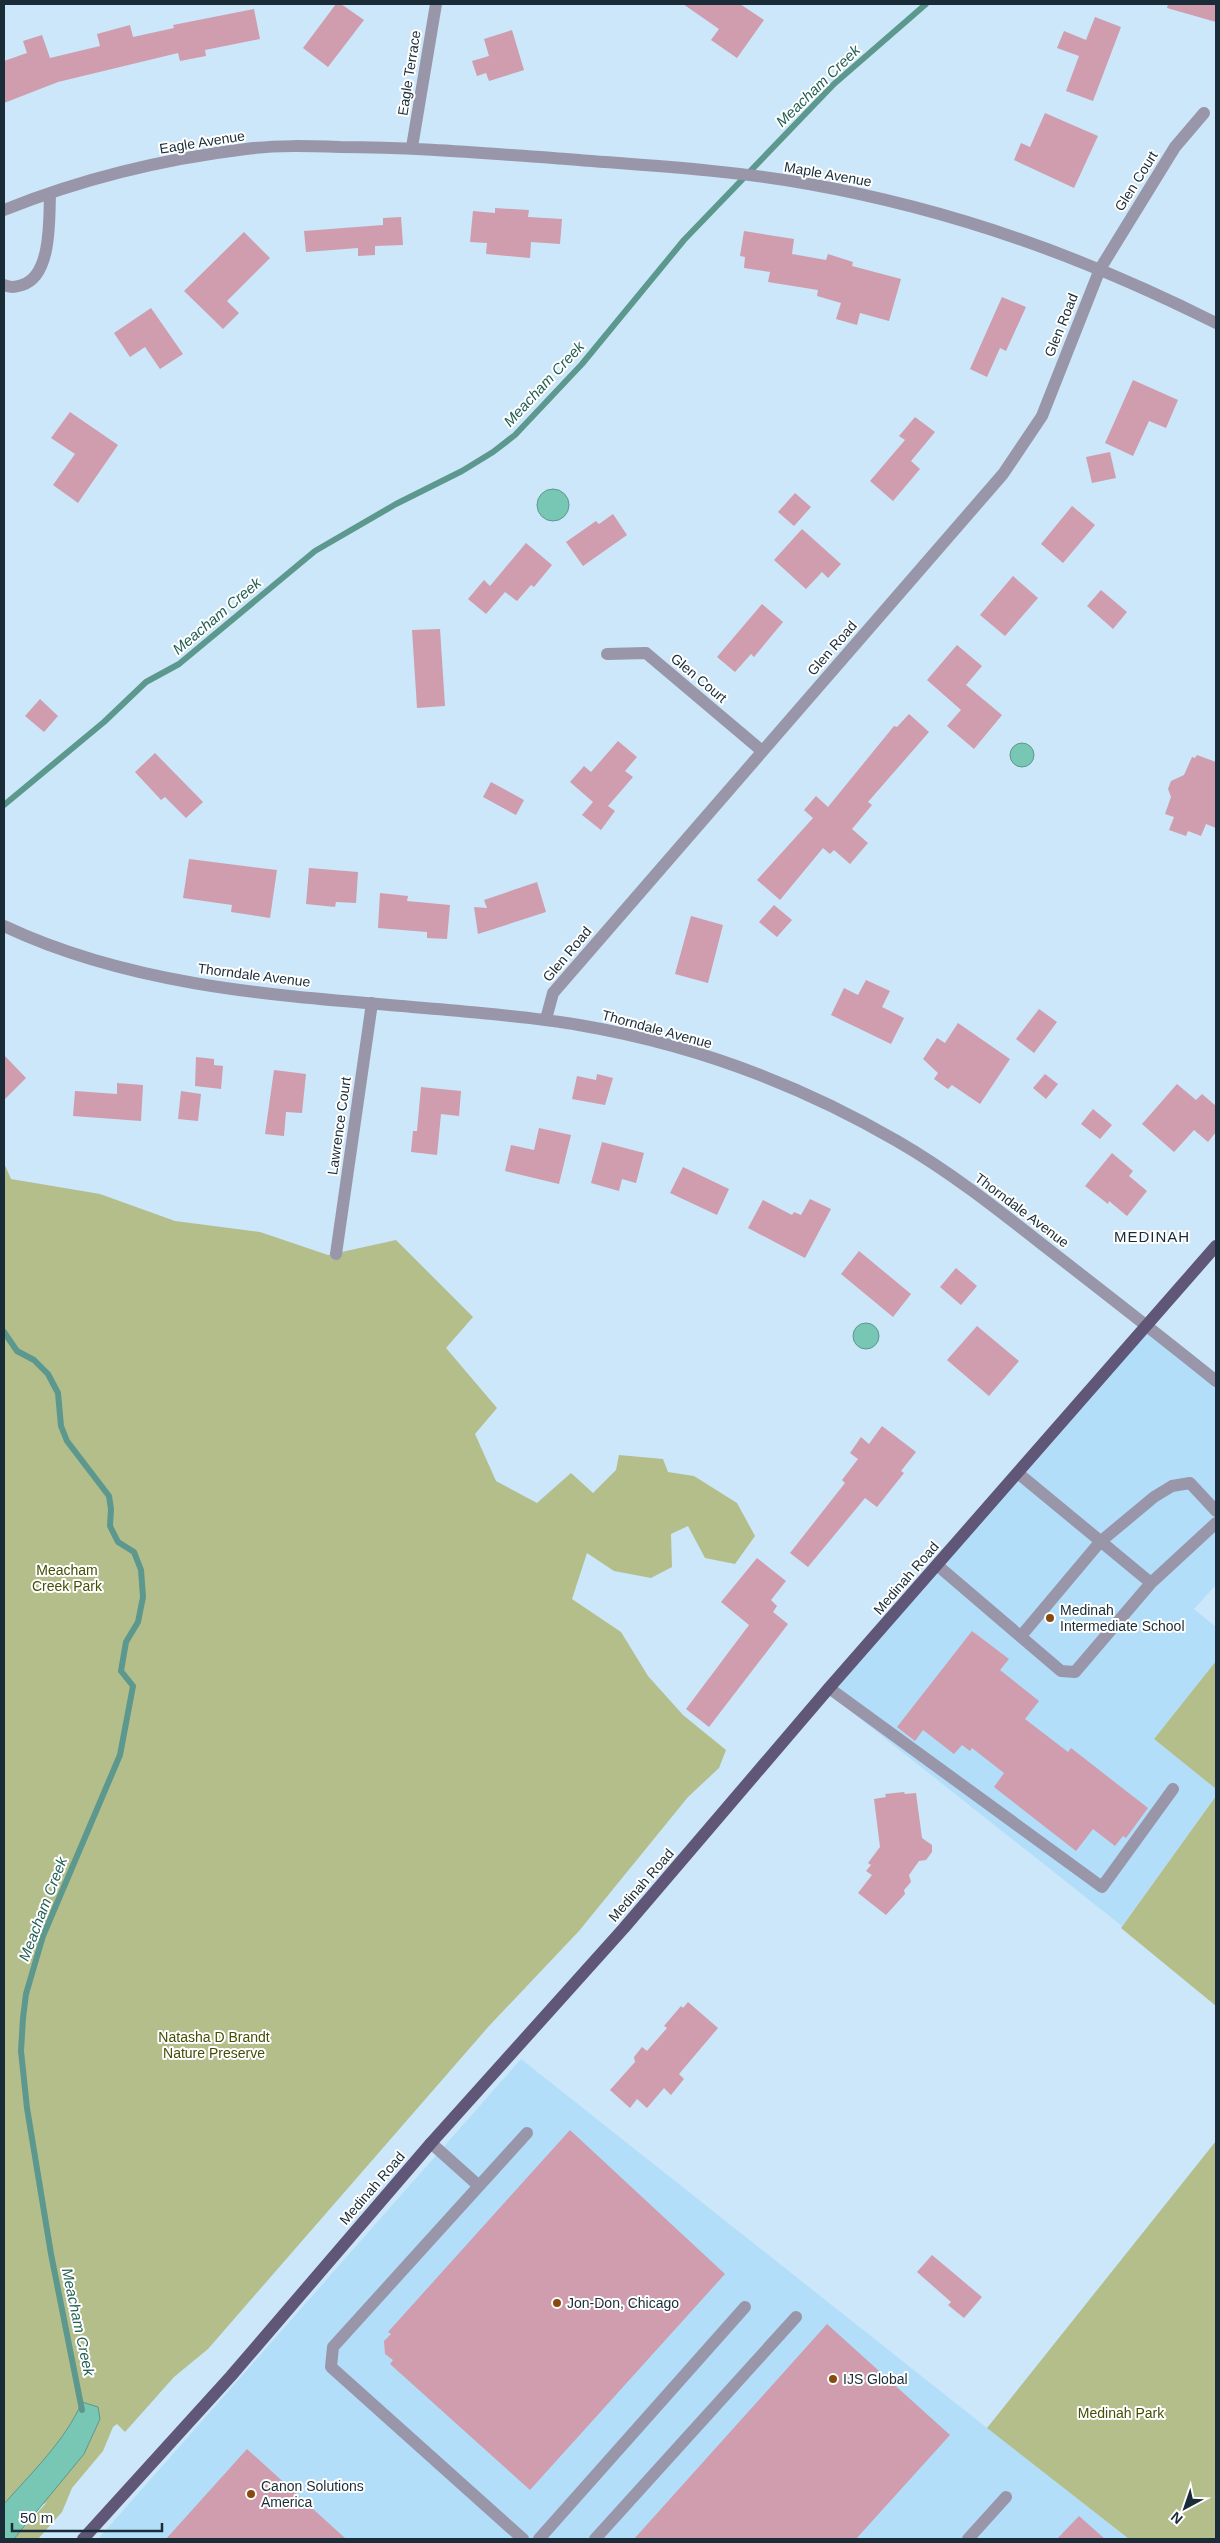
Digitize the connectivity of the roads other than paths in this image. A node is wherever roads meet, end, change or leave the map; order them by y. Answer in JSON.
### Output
{"nodes":[{"id":1,"x":436,"y":4,"type":"edge"},
{"id":2,"x":1204,"y":113,"type":"dead end"},
{"id":3,"x":412,"y":147,"type":"junction"},
{"id":4,"x":50,"y":194,"type":"junction"},
{"id":5,"x":4,"y":210,"type":"edge"},
{"id":6,"x":1100,"y":269,"type":"junction"},
{"id":7,"x":4,"y":285,"type":"edge"},
{"id":8,"x":1216,"y":323,"type":"edge"},
{"id":9,"x":607,"y":654,"type":"dead end"},
{"id":10,"x":762,"y":751,"type":"junction"},
{"id":11,"x":4,"y":926,"type":"edge"},
{"id":12,"x":372,"y":1003,"type":"junction"},
{"id":13,"x":546,"y":1019,"type":"junction"},
{"id":14,"x":1216,"y":1246,"type":"edge"},
{"id":15,"x":336,"y":1254,"type":"dead end"},
{"id":16,"x":1148,"y":1326,"type":"junction"},
{"id":17,"x":1216,"y":1381,"type":"edge"},
{"id":18,"x":1018,"y":1473,"type":"junction"},
{"id":19,"x":1216,"y":1511,"type":"edge"},
{"id":20,"x":1216,"y":1523,"type":"edge"},
{"id":21,"x":1100,"y":1542,"type":"junction"},
{"id":22,"x":937,"y":1565,"type":"junction"},
{"id":23,"x":1151,"y":1583,"type":"junction"},
{"id":24,"x":1021,"y":1636,"type":"junction"},
{"id":25,"x":829,"y":1688,"type":"junction"},
{"id":26,"x":1173,"y":1789,"type":"dead end"},
{"id":27,"x":527,"y":2133,"type":"dead end"},
{"id":28,"x":431,"y":2143,"type":"junction"},
{"id":29,"x":479,"y":2186,"type":"junction"},
{"id":30,"x":745,"y":2307,"type":"dead end"},
{"id":31,"x":796,"y":2317,"type":"dead end"},
{"id":32,"x":1006,"y":2497,"type":"dead end"},
{"id":33,"x":84,"y":2539,"type":"edge"},
{"id":34,"x":524,"y":2539,"type":"edge"},
{"id":35,"x":539,"y":2539,"type":"edge"},
{"id":36,"x":595,"y":2539,"type":"edge"},
{"id":37,"x":968,"y":2539,"type":"edge"}],
"edges":[{"from":1,"to":3,"type":"street","name":"Eagle Terrace"},
{"from":2,"to":6,"type":"street","name":"Glen Court"},
{"from":3,"to":4,"type":"street","name":"Eagle Avenue"},
{"from":3,"to":6,"type":"street","name":"Maple Avenue"},
{"from":4,"to":5,"type":"street","name":"Eagle Avenue"},
{"from":4,"to":7,"type":"street"},
{"from":6,"to":8,"type":"street","name":"Maple Avenue"},
{"from":6,"to":10,"type":"street","name":"Glen Road"},
{"from":9,"to":10,"type":"street","name":"Glen Court"},
{"from":10,"to":13,"type":"street","name":"Glen Road"},
{"from":11,"to":12,"type":"street","name":"Thorndale Avenue"},
{"from":12,"to":13,"type":"street","name":"Thorndale Avenue"},
{"from":12,"to":15,"type":"street","name":"Lawrence Court"},
{"from":13,"to":16,"type":"street","name":"Thorndale Avenue"},
{"from":14,"to":16,"type":"main road","name":"Medinah Road"},
{"from":16,"to":17,"type":"street","name":"Thorndale Avenue"},
{"from":16,"to":18,"type":"main road","name":"Medinah Road"},
{"from":18,"to":21,"type":"street"},
{"from":18,"to":22,"type":"main road","name":"Medinah Road"},
{"from":19,"to":21,"type":"street"},
{"from":20,"to":23,"type":"street"},
{"from":21,"to":23,"type":"street"},
{"from":21,"to":24,"type":"street"},
{"from":22,"to":24,"type":"street"},
{"from":22,"to":25,"type":"main road","name":"Medinah Road"},
{"from":23,"to":24,"type":"street"},
{"from":25,"to":26,"type":"street"},
{"from":25,"to":28,"type":"main road","name":"Medinah Road"},
{"from":27,"to":29,"type":"street"},
{"from":28,"to":29,"type":"street"},
{"from":28,"to":33,"type":"main road","name":"Medinah Road"},
{"from":29,"to":34,"type":"street"},
{"from":30,"to":35,"type":"street"},
{"from":31,"to":36,"type":"street"},
{"from":32,"to":37,"type":"street"}]}
